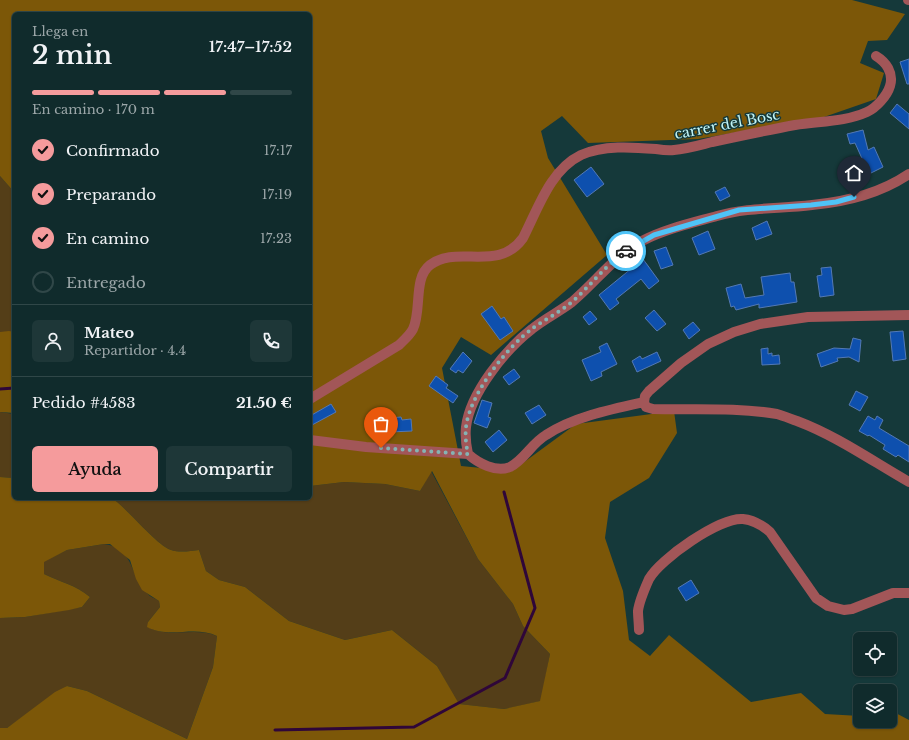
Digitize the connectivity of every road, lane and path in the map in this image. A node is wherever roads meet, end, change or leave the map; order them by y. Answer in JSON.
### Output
{"nodes":[{"id":1,"x":876,"y":56,"type":"dead end"},
{"id":2,"x":909,"y":174,"type":"edge"},
{"id":3,"x":909,"y":315,"type":"edge"},
{"id":4,"x":312,"y":398,"type":"edge"},
{"id":5,"x":644,"y":402,"type":"junction"},
{"id":6,"x":312,"y":440,"type":"edge"},
{"id":7,"x":468,"y":454,"type":"junction"},
{"id":8,"x":909,"y":482,"type":"edge"},
{"id":9,"x":909,"y":593,"type":"edge"},
{"id":10,"x":639,"y":630,"type":"dead end"}],
"edges":[{"from":1,"to":4,"type":"street","name":"carrer del Bosc"},
{"from":2,"to":7,"type":"street"},
{"from":3,"to":5,"type":"street"},
{"from":5,"to":7,"type":"street"},
{"from":5,"to":8,"type":"street"},
{"from":6,"to":7,"type":"street"},
{"from":9,"to":10,"type":"street"}]}
